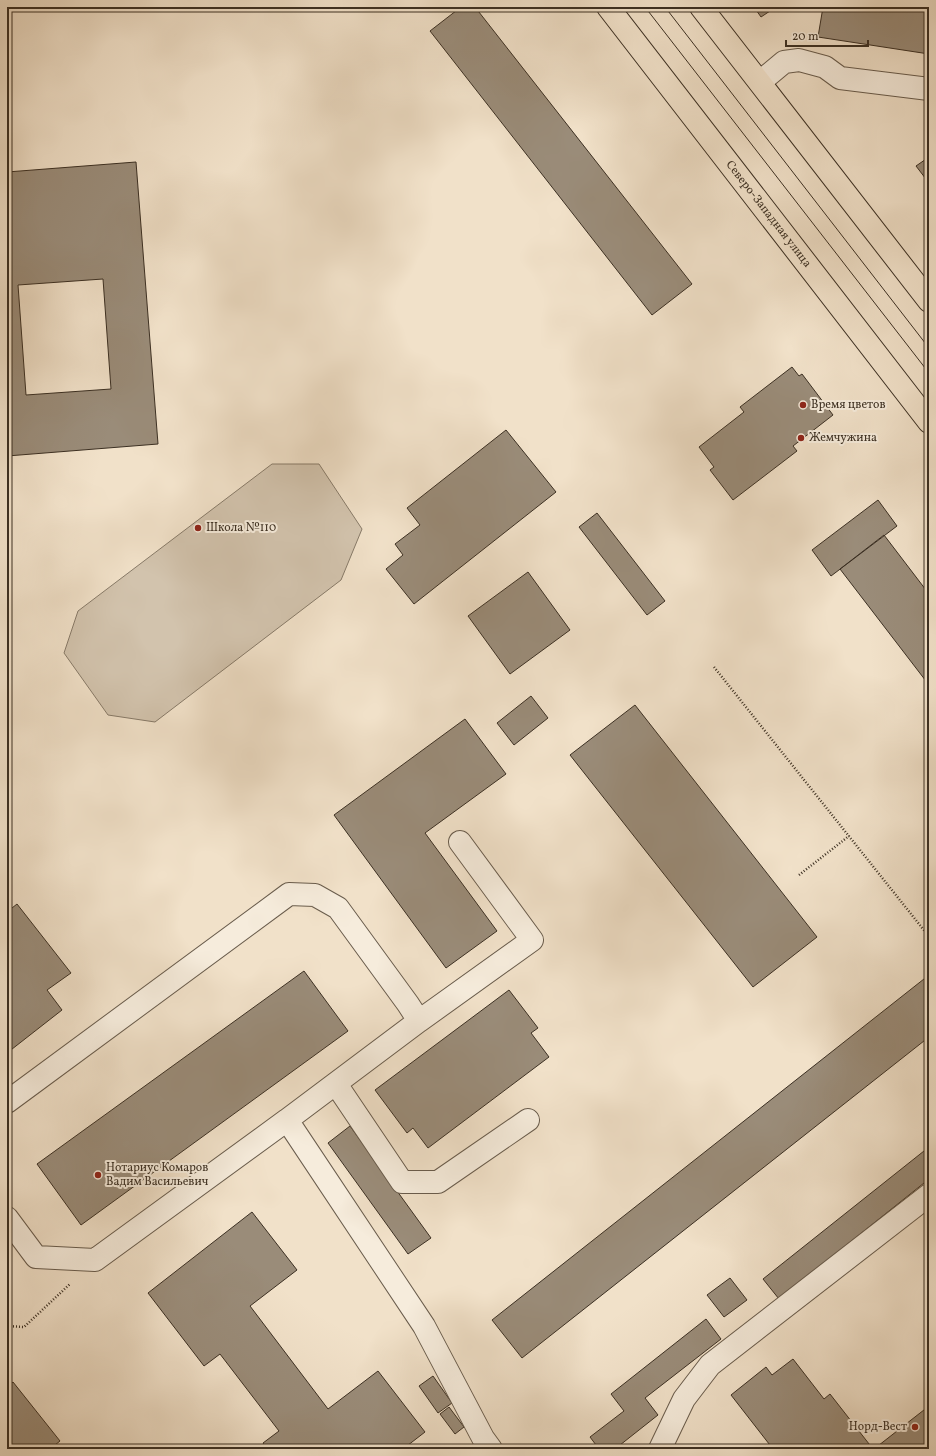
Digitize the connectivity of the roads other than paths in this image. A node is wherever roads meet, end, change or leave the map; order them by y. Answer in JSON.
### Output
{"nodes":[{"id":1,"x":608,"y":7,"type":"edge"},
{"id":2,"x":701,"y":7,"type":"edge"},
{"id":3,"x":760,"y":82,"type":"junction"},
{"id":4,"x":929,"y":89,"type":"edge"},
{"id":5,"x":929,"y":301,"type":"edge"},
{"id":6,"x":929,"y":422,"type":"edge"},
{"id":7,"x":460,"y":842,"type":"dead end"},
{"id":8,"x":419,"y":1021,"type":"junction"},
{"id":9,"x":336,"y":1084,"type":"junction"},
{"id":10,"x":7,"y":1102,"type":"edge"},
{"id":11,"x":287,"y":1120,"type":"junction"},
{"id":12,"x":528,"y":1120,"type":"dead end"},
{"id":13,"x":929,"y":1195,"type":"edge"},
{"id":14,"x":7,"y":1218,"type":"edge"},
{"id":15,"x":491,"y":1449,"type":"edge"},
{"id":16,"x":660,"y":1449,"type":"edge"}],
"edges":[{"from":1,"to":6,"type":"main road","name":"Северо-Западная улица"},
{"from":2,"to":3,"type":"main road"},
{"from":3,"to":4,"type":"lane"},
{"from":3,"to":5,"type":"main road"},
{"from":7,"to":8,"type":"lane"},
{"from":8,"to":9,"type":"lane"},
{"from":8,"to":10,"type":"lane"},
{"from":9,"to":11,"type":"lane"},
{"from":9,"to":12,"type":"lane"},
{"from":11,"to":14,"type":"lane"},
{"from":11,"to":15,"type":"lane"},
{"from":13,"to":16,"type":"lane"}]}
